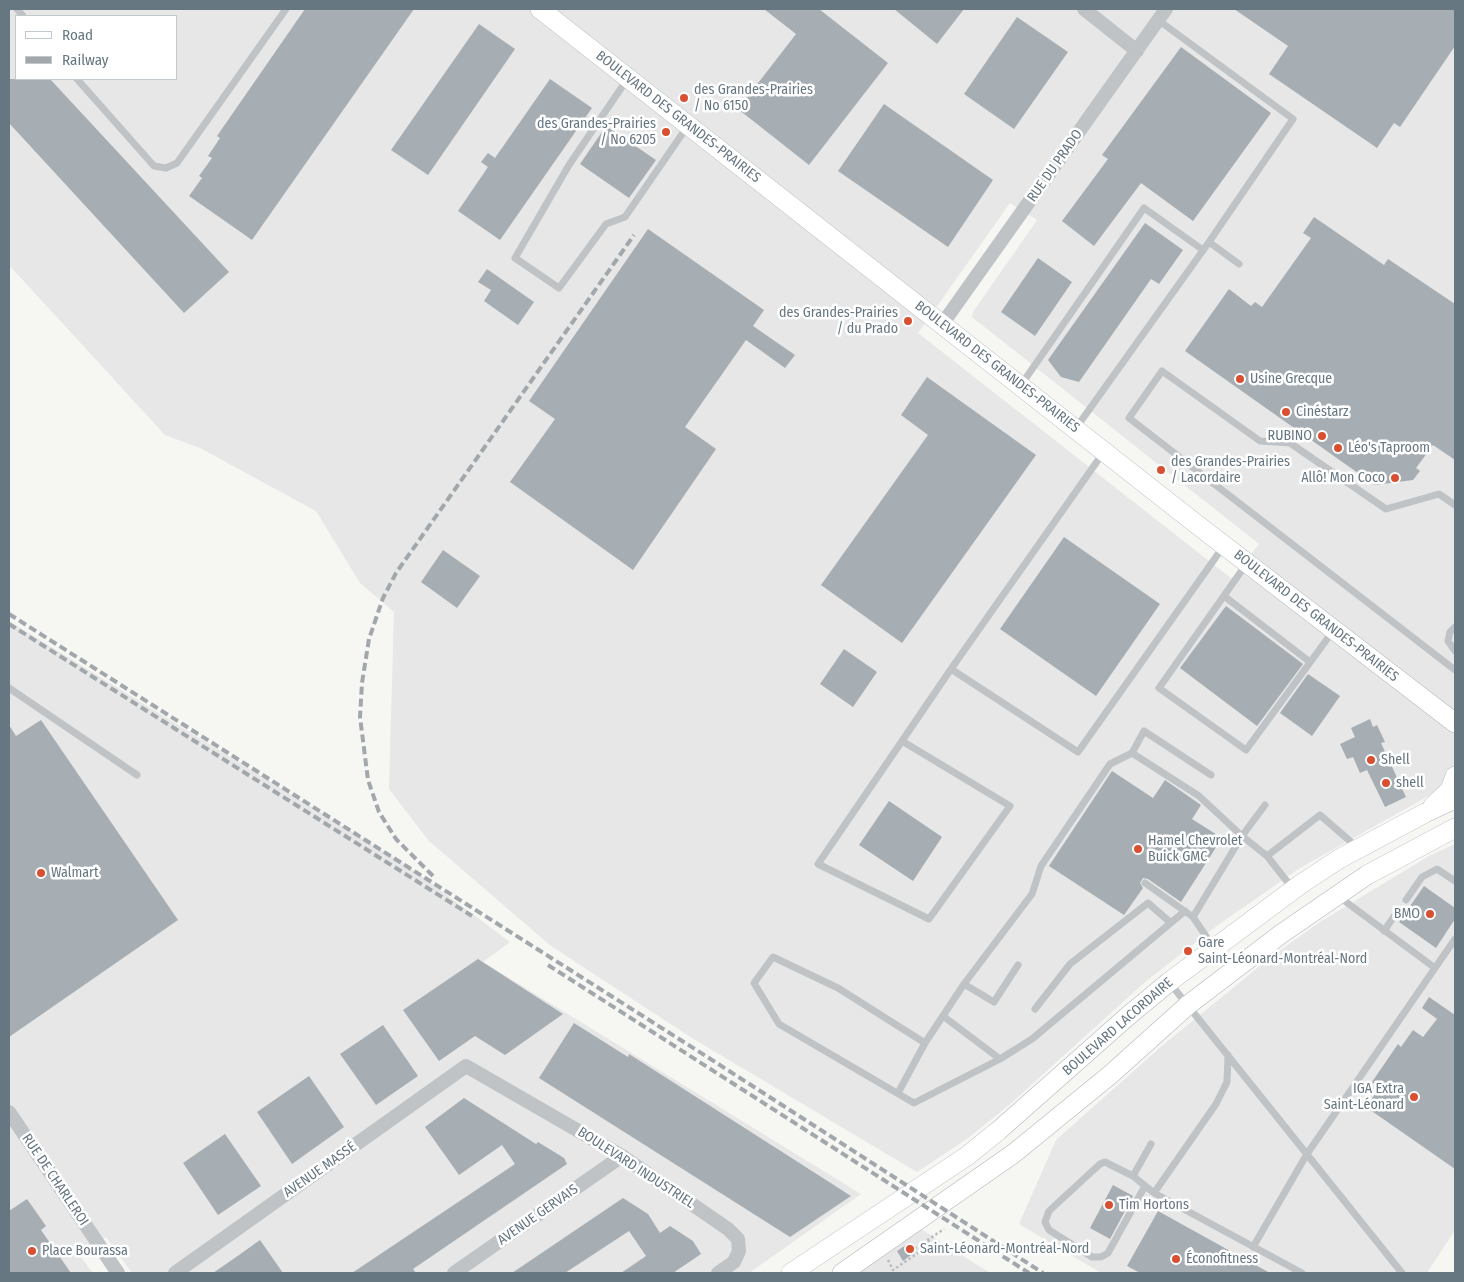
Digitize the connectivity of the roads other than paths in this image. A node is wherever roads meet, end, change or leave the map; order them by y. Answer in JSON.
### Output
{"nodes":[{"id":1,"x":286,"y":9,"type":"edge"},
{"id":2,"x":540,"y":9,"type":"edge"},
{"id":3,"x":1084,"y":9,"type":"edge"},
{"id":4,"x":1162,"y":14,"type":"edge"},
{"id":5,"x":1137,"y":51,"type":"junction"},
{"id":6,"x":628,"y":78,"type":"junction"},
{"id":7,"x":78,"y":80,"type":"edge"},
{"id":8,"x":688,"y":125,"type":"junction"},
{"id":9,"x":1209,"y":242,"type":"junction"},
{"id":10,"x":1203,"y":250,"type":"junction"},
{"id":11,"x":1239,"y":264,"type":"dead end"},
{"id":12,"x":943,"y":323,"type":"junction"},
{"id":13,"x":1021,"y":385,"type":"junction"},
{"id":14,"x":1076,"y":428,"type":"junction"},
{"id":15,"x":1104,"y":451,"type":"junction"},
{"id":16,"x":1455,"y":505,"type":"edge"},
{"id":17,"x":1224,"y":545,"type":"junction"},
{"id":18,"x":1247,"y":562,"type":"junction"},
{"id":19,"x":1224,"y":596,"type":"junction"},
{"id":20,"x":1455,"y":626,"type":"edge"},
{"id":21,"x":1334,"y":629,"type":"junction"},
{"id":22,"x":1455,"y":651,"type":"edge"},
{"id":23,"x":1310,"y":662,"type":"junction"},
{"id":24,"x":952,"y":669,"type":"junction"},
{"id":25,"x":1455,"y":670,"type":"edge"},
{"id":26,"x":12,"y":690,"type":"edge"},
{"id":27,"x":9,"y":697,"type":"edge"},
{"id":28,"x":1430,"y":703,"type":"junction"},
{"id":29,"x":1455,"y":723,"type":"edge"},
{"id":30,"x":1455,"y":738,"type":"edge"},
{"id":31,"x":902,"y":741,"type":"junction"},
{"id":32,"x":1132,"y":753,"type":"junction"},
{"id":33,"x":137,"y":775,"type":"dead end"},
{"id":34,"x":1211,"y":775,"type":"dead end"},
{"id":35,"x":1455,"y":776,"type":"edge"},
{"id":36,"x":1455,"y":799,"type":"edge"},
{"id":37,"x":1265,"y":805,"type":"dead end"},
{"id":38,"x":1425,"y":813,"type":"junction"},
{"id":39,"x":1455,"y":828,"type":"edge"},
{"id":40,"x":1242,"y":836,"type":"junction"},
{"id":41,"x":1355,"y":850,"type":"junction"},
{"id":42,"x":1267,"y":856,"type":"junction"},
{"id":43,"x":1453,"y":878,"type":"edge"},
{"id":44,"x":1146,"y":883,"type":"dead end"},
{"id":45,"x":1294,"y":889,"type":"junction"},
{"id":46,"x":1337,"y":895,"type":"junction"},
{"id":47,"x":1406,"y":900,"type":"dead end"},
{"id":48,"x":1185,"y":911,"type":"junction"},
{"id":49,"x":1397,"y":912,"type":"dead end"},
{"id":50,"x":1193,"y":917,"type":"junction"},
{"id":51,"x":1171,"y":923,"type":"junction"},
{"id":52,"x":1384,"y":931,"type":"junction"},
{"id":53,"x":1455,"y":939,"type":"edge"},
{"id":54,"x":1215,"y":948,"type":"junction"},
{"id":55,"x":1018,"y":965,"type":"dead end"},
{"id":56,"x":1435,"y":968,"type":"junction"},
{"id":57,"x":1169,"y":982,"type":"junction"},
{"id":58,"x":964,"y":984,"type":"junction"},
{"id":59,"x":1188,"y":1005,"type":"junction"},
{"id":60,"x":1035,"y":1009,"type":"dead end"},
{"id":61,"x":943,"y":1016,"type":"junction"},
{"id":62,"x":925,"y":1043,"type":"junction"},
{"id":63,"x":1228,"y":1055,"type":"junction"},
{"id":64,"x":1000,"y":1059,"type":"junction"},
{"id":65,"x":466,"y":1066,"type":"joint"},
{"id":66,"x":898,"y":1093,"type":"junction"},
{"id":67,"x":9,"y":1112,"type":"edge"},
{"id":68,"x":1151,"y":1144,"type":"dead end"},
{"id":69,"x":1307,"y":1154,"type":"junction"},
{"id":70,"x":622,"y":1156,"type":"junction"},
{"id":71,"x":1133,"y":1176,"type":"junction"},
{"id":72,"x":1145,"y":1186,"type":"junction"},
{"id":73,"x":1154,"y":1193,"type":"junction"},
{"id":74,"x":1253,"y":1246,"type":"junction"},
{"id":75,"x":118,"y":1273,"type":"edge"},
{"id":76,"x":175,"y":1273,"type":"edge"},
{"id":77,"x":454,"y":1273,"type":"edge"},
{"id":78,"x":718,"y":1273,"type":"edge"},
{"id":79,"x":791,"y":1273,"type":"edge"},
{"id":80,"x":842,"y":1273,"type":"edge"},
{"id":81,"x":1302,"y":1273,"type":"edge"},
{"id":82,"x":1402,"y":1273,"type":"edge"}],
"edges":[{"from":1,"to":7,"type":"lane"},
{"from":2,"to":6,"type":"main road","name":"BOULEVARD DES GRANDES-PRAIRIES"},
{"from":3,"to":5,"type":"street"},
{"from":4,"to":5,"type":"street","name":"RUE DU PRADO"},
{"from":4,"to":9,"type":"lane"},
{"from":5,"to":12,"type":"street","name":"RUE DU PRADO"},
{"from":6,"to":8,"type":"main road","name":"BOULEVARD DES GRANDES-PRAIRIES"},
{"from":6,"to":8,"type":"lane"},
{"from":8,"to":12,"type":"main road","name":"BOULEVARD DES GRANDES-PRAIRIES"},
{"from":9,"to":10,"type":"lane"},
{"from":9,"to":11,"type":"lane"},
{"from":10,"to":13,"type":"lane"},
{"from":10,"to":14,"type":"lane"},
{"from":12,"to":13,"type":"main road","name":"BOULEVARD DES GRANDES-PRAIRIES"},
{"from":13,"to":14,"type":"main road","name":"BOULEVARD DES GRANDES-PRAIRIES"},
{"from":14,"to":15,"type":"main road","name":"BOULEVARD DES GRANDES-PRAIRIES"},
{"from":15,"to":17,"type":"main road","name":"BOULEVARD DES GRANDES-PRAIRIES"},
{"from":15,"to":24,"type":"lane"},
{"from":16,"to":25,"type":"lane"},
{"from":17,"to":18,"type":"main road","name":"BOULEVARD DES GRANDES-PRAIRIES"},
{"from":17,"to":24,"type":"lane"},
{"from":18,"to":19,"type":"lane"},
{"from":18,"to":21,"type":"main road","name":"BOULEVARD DES GRANDES-PRAIRIES"},
{"from":19,"to":23,"type":"lane"},
{"from":19,"to":23,"type":"lane"},
{"from":20,"to":22,"type":"lane"},
{"from":21,"to":23,"type":"lane"},
{"from":21,"to":28,"type":"main road","name":"BOULEVARD DES GRANDES-PRAIRIES"},
{"from":24,"to":31,"type":"lane"},
{"from":26,"to":27,"type":"lane"},
{"from":26,"to":33,"type":"lane"},
{"from":28,"to":29,"type":"main road","name":"BOULEVARD DES GRANDES-PRAIRIES"},
{"from":28,"to":30,"type":"main road"},
{"from":31,"to":31,"type":"lane"},
{"from":32,"to":34,"type":"lane"},
{"from":32,"to":40,"type":"lane"},
{"from":32,"to":58,"type":"lane"},
{"from":35,"to":38,"type":"main road"},
{"from":36,"to":38,"type":"main road","name":"BOULEVARD LACORDAIRE"},
{"from":37,"to":40,"type":"lane"},
{"from":38,"to":41,"type":"main road","name":"BOULEVARD LACORDAIRE"},
{"from":39,"to":46,"type":"main road"},
{"from":40,"to":42,"type":"lane"},
{"from":40,"to":50,"type":"lane"},
{"from":41,"to":42,"type":"lane"},
{"from":41,"to":45,"type":"main road","name":"BOULEVARD LACORDAIRE"},
{"from":42,"to":45,"type":"lane"},
{"from":43,"to":47,"type":"lane"},
{"from":44,"to":48,"type":"lane"},
{"from":45,"to":54,"type":"main road","name":"BOULEVARD LACORDAIRE"},
{"from":46,"to":52,"type":"lane"},
{"from":46,"to":59,"type":"main road"},
{"from":48,"to":50,"type":"lane"},
{"from":48,"to":51,"type":"lane"},
{"from":49,"to":52,"type":"lane"},
{"from":50,"to":54,"type":"lane"},
{"from":51,"to":60,"type":"lane"},
{"from":51,"to":64,"type":"lane"},
{"from":52,"to":56,"type":"lane"},
{"from":53,"to":56,"type":"lane"},
{"from":54,"to":57,"type":"main road","name":"BOULEVARD LACORDAIRE"},
{"from":55,"to":58,"type":"lane"},
{"from":56,"to":69,"type":"lane"},
{"from":57,"to":59,"type":"lane"},
{"from":57,"to":79,"type":"main road","name":"BOULEVARD LACORDAIRE"},
{"from":58,"to":61,"type":"lane"},
{"from":59,"to":63,"type":"lane"},
{"from":59,"to":80,"type":"main road"},
{"from":61,"to":62,"type":"lane"},
{"from":61,"to":64,"type":"lane"},
{"from":62,"to":66,"type":"lane"},
{"from":62,"to":66,"type":"lane"},
{"from":63,"to":69,"type":"lane"},
{"from":63,"to":73,"type":"lane"},
{"from":64,"to":66,"type":"lane"},
{"from":65,"to":70,"type":"street","name":"BOULEVARD INDUSTRIEL"},
{"from":65,"to":76,"type":"street","name":"AVENUE MASSÉ"},
{"from":67,"to":75,"type":"street","name":"RUE DE CHARLEROI"},
{"from":68,"to":71,"type":"lane"},
{"from":69,"to":74,"type":"lane"},
{"from":69,"to":82,"type":"lane"},
{"from":70,"to":77,"type":"street","name":"AVENUE GERVAIS"},
{"from":70,"to":78,"type":"street","name":"BOULEVARD INDUSTRIEL"},
{"from":71,"to":72,"type":"lane"},
{"from":71,"to":72,"type":"lane"},
{"from":72,"to":73,"type":"lane"},
{"from":73,"to":74,"type":"lane"},
{"from":74,"to":81,"type":"lane"}]}
